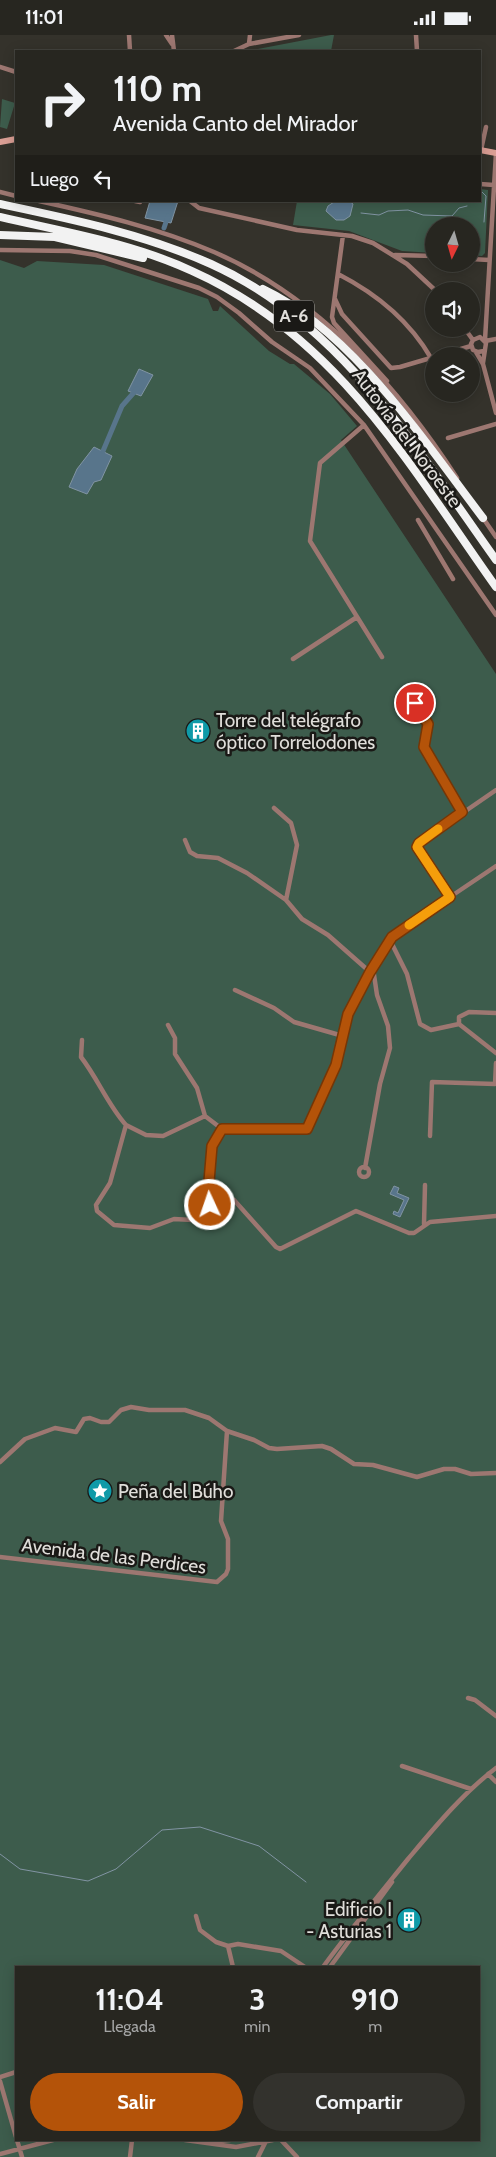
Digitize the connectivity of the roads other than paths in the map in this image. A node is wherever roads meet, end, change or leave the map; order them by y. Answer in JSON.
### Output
{"nodes":[{"id":1,"x":129,"y":35,"type":"edge"},
{"id":2,"x":166,"y":35,"type":"edge"},
{"id":3,"x":172,"y":35,"type":"edge"},
{"id":4,"x":250,"y":35,"type":"edge"},
{"id":5,"x":299,"y":35,"type":"edge"},
{"id":6,"x":416,"y":35,"type":"edge"},
{"id":7,"x":249,"y":44,"type":"junction"},
{"id":8,"x":173,"y":45,"type":"junction"},
{"id":9,"x":130,"y":50,"type":"edge"},
{"id":10,"x":174,"y":50,"type":"edge"},
{"id":11,"x":236,"y":50,"type":"edge"},
{"id":12,"x":416,"y":50,"type":"edge"},
{"id":13,"x":0,"y":67,"type":"edge"},
{"id":14,"x":15,"y":73,"type":"edge"},
{"id":15,"x":486,"y":127,"type":"dead end"},
{"id":16,"x":15,"y":139,"type":"edge"},
{"id":17,"x":0,"y":142,"type":"edge"},
{"id":18,"x":481,"y":150,"type":"edge"},
{"id":19,"x":496,"y":153,"type":"edge"},
{"id":20,"x":481,"y":185,"type":"edge"},
{"id":21,"x":494,"y":185,"type":"junction"},
{"id":22,"x":0,"y":192,"type":"edge"},
{"id":23,"x":15,"y":196,"type":"edge"},
{"id":24,"x":44,"y":202,"type":"edge"},
{"id":25,"x":191,"y":202,"type":"edge"},
{"id":26,"x":0,"y":204,"type":"edge"},
{"id":27,"x":0,"y":217,"type":"edge"},
{"id":28,"x":494,"y":228,"type":"edge"},
{"id":29,"x":0,"y":235,"type":"edge"},
{"id":30,"x":343,"y":235,"type":"junction"},
{"id":31,"x":0,"y":250,"type":"edge"},
{"id":32,"x":395,"y":255,"type":"junction"},
{"id":33,"x":425,"y":257,"type":"edge"},
{"id":34,"x":480,"y":260,"type":"edge"},
{"id":35,"x":489,"y":260,"type":"junction"},
{"id":36,"x":191,"y":270,"type":"junction"},
{"id":37,"x":338,"y":274,"type":"junction"},
{"id":38,"x":236,"y":277,"type":"junction"},
{"id":39,"x":426,"y":282,"type":"edge"},
{"id":40,"x":335,"y":297,"type":"junction"},
{"id":41,"x":471,"y":337,"type":"edge"},
{"id":42,"x":483,"y":339,"type":"junction"},
{"id":43,"x":496,"y":339,"type":"edge"},
{"id":44,"x":473,"y":340,"type":"junction"},
{"id":45,"x":471,"y":346,"type":"joint"},
{"id":46,"x":426,"y":347,"type":"edge"},
{"id":47,"x":468,"y":347,"type":"edge"},
{"id":48,"x":484,"y":351,"type":"junction"},
{"id":49,"x":480,"y":352,"type":"edge"},
{"id":50,"x":480,"y":359,"type":"edge"},
{"id":51,"x":425,"y":360,"type":"edge"},
{"id":52,"x":483,"y":364,"type":"junction"},
{"id":53,"x":398,"y":397,"type":"junction"},
{"id":54,"x":496,"y":413,"type":"edge"},
{"id":55,"x":496,"y":424,"type":"edge"},
{"id":56,"x":364,"y":425,"type":"junction"},
{"id":57,"x":448,"y":439,"type":"dead end"},
{"id":58,"x":483,"y":518,"type":"junction"},
{"id":59,"x":418,"y":520,"type":"dead end"},
{"id":60,"x":436,"y":527,"type":"junction"},
{"id":61,"x":426,"y":534,"type":"junction"},
{"id":62,"x":496,"y":537,"type":"edge"},
{"id":63,"x":496,"y":560,"type":"edge"},
{"id":64,"x":453,"y":579,"type":"dead end"},
{"id":65,"x":496,"y":587,"type":"edge"},
{"id":66,"x":496,"y":615,"type":"edge"},
{"id":67,"x":357,"y":617,"type":"junction"},
{"id":68,"x":382,"y":657,"type":"dead end"},
{"id":69,"x":293,"y":659,"type":"dead end"},
{"id":70,"x":415,"y":703,"type":"dead end"},
{"id":71,"x":496,"y":790,"type":"edge"},
{"id":72,"x":274,"y":808,"type":"dead end"},
{"id":73,"x":462,"y":812,"type":"junction"},
{"id":74,"x":184,"y":840,"type":"dead end"},
{"id":75,"x":496,"y":866,"type":"edge"},
{"id":76,"x":450,"y":897,"type":"junction"},
{"id":77,"x":286,"y":900,"type":"junction"},
{"id":78,"x":390,"y":940,"type":"junction"},
{"id":79,"x":372,"y":970,"type":"junction"},
{"id":80,"x":236,"y":989,"type":"dead end"},
{"id":81,"x":496,"y":1013,"type":"edge"},
{"id":82,"x":459,"y":1024,"type":"junction"},
{"id":83,"x":168,"y":1025,"type":"dead end"},
{"id":84,"x":343,"y":1036,"type":"junction"},
{"id":85,"x":82,"y":1040,"type":"dead end"},
{"id":86,"x":496,"y":1053,"type":"edge"},
{"id":87,"x":496,"y":1063,"type":"edge"},
{"id":88,"x":205,"y":1116,"type":"junction"},
{"id":89,"x":126,"y":1125,"type":"junction"},
{"id":90,"x":222,"y":1129,"type":"junction"},
{"id":91,"x":430,"y":1136,"type":"dead end"},
{"id":92,"x":365,"y":1168,"type":"dead end"},
{"id":93,"x":425,"y":1185,"type":"dead end"},
{"id":94,"x":208,"y":1193,"type":"junction"},
{"id":95,"x":496,"y":1216,"type":"edge"},
{"id":96,"x":424,"y":1224,"type":"junction"},
{"id":97,"x":228,"y":1431,"type":"junction"},
{"id":98,"x":0,"y":1462,"type":"edge"},
{"id":99,"x":496,"y":1473,"type":"edge"},
{"id":100,"x":0,"y":1557,"type":"edge"},
{"id":101,"x":468,"y":1697,"type":"dead end"},
{"id":102,"x":496,"y":1716,"type":"edge"},
{"id":103,"x":402,"y":1766,"type":"dead end"},
{"id":104,"x":496,"y":1768,"type":"edge"},
{"id":105,"x":488,"y":1774,"type":"junction"},
{"id":106,"x":496,"y":1782,"type":"edge"},
{"id":107,"x":472,"y":1789,"type":"junction"},
{"id":108,"x":405,"y":1863,"type":"junction"},
{"id":109,"x":196,"y":1916,"type":"dead end"},
{"id":110,"x":228,"y":1946,"type":"junction"},
{"id":111,"x":233,"y":1966,"type":"edge"},
{"id":112,"x":304,"y":1966,"type":"edge"},
{"id":113,"x":324,"y":1966,"type":"edge"},
{"id":114,"x":331,"y":1966,"type":"edge"},
{"id":115,"x":15,"y":2072,"type":"edge"},
{"id":116,"x":0,"y":2077,"type":"edge"},
{"id":117,"x":0,"y":2081,"type":"edge"},
{"id":118,"x":15,"y":2132,"type":"edge"},
{"id":119,"x":18,"y":2141,"type":"edge"},
{"id":120,"x":49,"y":2141,"type":"edge"},
{"id":121,"x":132,"y":2141,"type":"edge"},
{"id":122,"x":193,"y":2141,"type":"edge"},
{"id":123,"x":216,"y":2141,"type":"edge"},
{"id":124,"x":260,"y":2141,"type":"edge"},
{"id":125,"x":270,"y":2141,"type":"edge"},
{"id":126,"x":282,"y":2141,"type":"edge"},
{"id":127,"x":201,"y":2142,"type":"junction"},
{"id":128,"x":265,"y":2143,"type":"junction"},
{"id":129,"x":20,"y":2149,"type":"junction"},
{"id":130,"x":0,"y":2154,"type":"edge"},
{"id":131,"x":22,"y":2157,"type":"edge"},
{"id":132,"x":130,"y":2157,"type":"edge"},
{"id":133,"x":258,"y":2157,"type":"edge"},
{"id":134,"x":296,"y":2157,"type":"edge"}],
"edges":[{"from":1,"to":9,"type":"street"},
{"from":2,"to":8,"type":"street"},
{"from":3,"to":8,"type":"street"},
{"from":4,"to":7,"type":"street"},
{"from":5,"to":7,"type":"street"},
{"from":6,"to":12,"type":"street"},
{"from":7,"to":11,"type":"street"},
{"from":8,"to":10,"type":"street"},
{"from":13,"to":14,"type":"street"},
{"from":15,"to":18,"type":"street"},
{"from":16,"to":17,"type":"main road"},
{"from":18,"to":19,"type":"main road"},
{"from":19,"to":21,"type":"street"},
{"from":20,"to":21,"type":"street"},
{"from":21,"to":28,"type":"street"},
{"from":22,"to":23,"type":"street"},
{"from":24,"to":53,"type":"street"},
{"from":25,"to":30,"type":"street"},
{"from":26,"to":38,"type":"highway","name":"Autovía del Noroeste","number":"A-6"},
{"from":27,"to":36,"type":"highway","name":"Autovía del Noroeste","number":"A-6"},
{"from":28,"to":35,"type":"street"},
{"from":29,"to":36,"type":"highway"},
{"from":30,"to":32,"type":"street"},
{"from":30,"to":37,"type":"street"},
{"from":31,"to":56,"type":"street"},
{"from":32,"to":33,"type":"street"},
{"from":32,"to":39,"type":"street"},
{"from":34,"to":35,"type":"street"},
{"from":35,"to":42,"type":"street"},
{"from":36,"to":65,"type":"highway","name":"Autovía del Noroeste","number":"A-6"},
{"from":37,"to":40,"type":"street"},
{"from":37,"to":46,"type":"street"},
{"from":38,"to":58,"type":"highway"},
{"from":38,"to":63,"type":"highway","name":"Autovía del Noroeste","number":"A-6"},
{"from":40,"to":51,"type":"street"},
{"from":40,"to":53,"type":"street"},
{"from":41,"to":44,"type":"street"},
{"from":42,"to":43,"type":"street"},
{"from":42,"to":44,"type":"street"},
{"from":42,"to":48,"type":"street"},
{"from":44,"to":45,"type":"street"},
{"from":45,"to":47,"type":"street"},
{"from":48,"to":49,"type":"street"},
{"from":48,"to":52,"type":"street"},
{"from":50,"to":52,"type":"street"},
{"from":52,"to":54,"type":"street"},
{"from":53,"to":58,"type":"street"},
{"from":55,"to":57,"type":"street"},
{"from":56,"to":60,"type":"street"},
{"from":56,"to":67,"type":"street"},
{"from":58,"to":62,"type":"street"},
{"from":59,"to":61,"type":"street"},
{"from":60,"to":61,"type":"street"},
{"from":60,"to":66,"type":"street"},
{"from":61,"to":64,"type":"street"},
{"from":67,"to":68,"type":"street"},
{"from":67,"to":69,"type":"street"},
{"from":70,"to":73,"type":"street"},
{"from":71,"to":73,"type":"street"},
{"from":72,"to":77,"type":"street"},
{"from":73,"to":76,"type":"street"},
{"from":74,"to":77,"type":"street"},
{"from":75,"to":76,"type":"street"},
{"from":76,"to":78,"type":"street"},
{"from":77,"to":79,"type":"street"},
{"from":78,"to":79,"type":"street"},
{"from":78,"to":82,"type":"street"},
{"from":79,"to":84,"type":"street"},
{"from":79,"to":92,"type":"street"},
{"from":80,"to":84,"type":"street"},
{"from":81,"to":82,"type":"street"},
{"from":82,"to":86,"type":"street"},
{"from":83,"to":88,"type":"street"},
{"from":84,"to":90,"type":"street"},
{"from":85,"to":89,"type":"street"},
{"from":87,"to":91,"type":"street"},
{"from":88,"to":89,"type":"street"},
{"from":88,"to":90,"type":"street"},
{"from":89,"to":94,"type":"street"},
{"from":90,"to":94,"type":"street"},
{"from":93,"to":96,"type":"street"},
{"from":94,"to":96,"type":"street"},
{"from":95,"to":96,"type":"street"},
{"from":97,"to":98,"type":"street"},
{"from":97,"to":99,"type":"street"},
{"from":97,"to":100,"type":"street","name":"Avenida de las Perdices"},
{"from":101,"to":102,"type":"street"},
{"from":103,"to":107,"type":"street"},
{"from":104,"to":105,"type":"street"},
{"from":105,"to":106,"type":"street"},
{"from":105,"to":107,"type":"street"},
{"from":107,"to":108,"type":"street"},
{"from":108,"to":113,"type":"street"},
{"from":108,"to":114,"type":"street"},
{"from":109,"to":110,"type":"street"},
{"from":110,"to":111,"type":"street"},
{"from":110,"to":112,"type":"street"},
{"from":115,"to":116,"type":"street"},
{"from":117,"to":118,"type":"street"},
{"from":119,"to":129,"type":"street"},
{"from":120,"to":129,"type":"street"},
{"from":121,"to":132,"type":"street"},
{"from":122,"to":127,"type":"street"},
{"from":123,"to":127,"type":"street"},
{"from":124,"to":128,"type":"street"},
{"from":125,"to":128,"type":"street"},
{"from":126,"to":134,"type":"street"},
{"from":127,"to":128,"type":"street"},
{"from":128,"to":133,"type":"street"},
{"from":129,"to":130,"type":"street"},
{"from":129,"to":131,"type":"street"}]}
